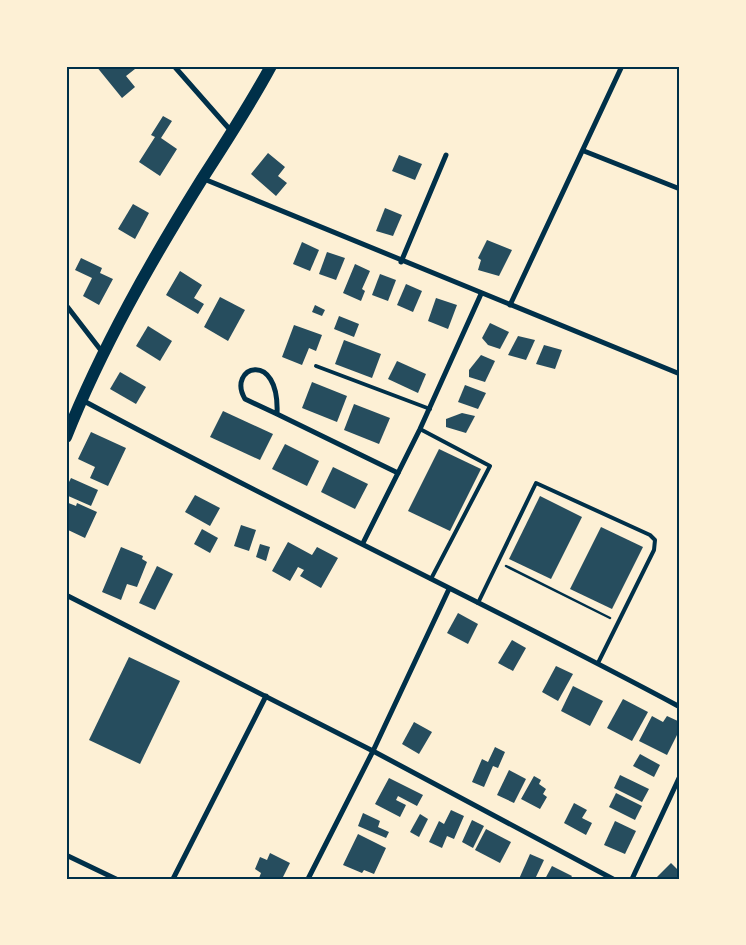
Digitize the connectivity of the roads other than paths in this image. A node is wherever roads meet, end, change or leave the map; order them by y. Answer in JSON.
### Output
{"nodes":[{"id":1,"x":174,"y":66,"type":"edge"},
{"id":2,"x":271,"y":66,"type":"edge"},
{"id":3,"x":622,"y":66,"type":"edge"},
{"id":4,"x":232,"y":132,"type":"junction"},
{"id":5,"x":584,"y":151,"type":"junction"},
{"id":6,"x":446,"y":155,"type":"dead end"},
{"id":7,"x":202,"y":179,"type":"junction"},
{"id":8,"x":680,"y":188,"type":"edge"},
{"id":9,"x":401,"y":262,"type":"junction"},
{"id":10,"x":481,"y":294,"type":"junction"},
{"id":11,"x":66,"y":305,"type":"edge"},
{"id":12,"x":510,"y":305,"type":"junction"},
{"id":13,"x":104,"y":353,"type":"junction"},
{"id":14,"x":316,"y":366,"type":"dead end"},
{"id":15,"x":680,"y":374,"type":"edge"},
{"id":16,"x":82,"y":400,"type":"junction"},
{"id":17,"x":430,"y":409,"type":"junction"},
{"id":18,"x":277,"y":414,"type":"junction"},
{"id":19,"x":420,"y":429,"type":"junction"},
{"id":20,"x":66,"y":437,"type":"edge"},
{"id":21,"x":398,"y":473,"type":"junction"},
{"id":22,"x":363,"y":543,"type":"junction"},
{"id":23,"x":431,"y":579,"type":"junction"},
{"id":24,"x":449,"y":589,"type":"junction"},
{"id":25,"x":66,"y":595,"type":"edge"},
{"id":26,"x":478,"y":603,"type":"junction"},
{"id":27,"x":598,"y":663,"type":"junction"},
{"id":28,"x":266,"y":696,"type":"junction"},
{"id":29,"x":680,"y":707,"type":"edge"},
{"id":30,"x":372,"y":751,"type":"junction"},
{"id":31,"x":680,"y":776,"type":"edge"},
{"id":32,"x":66,"y":855,"type":"edge"},
{"id":33,"x":116,"y":879,"type":"edge"},
{"id":34,"x":173,"y":879,"type":"edge"},
{"id":35,"x":308,"y":879,"type":"edge"},
{"id":36,"x":613,"y":879,"type":"edge"},
{"id":37,"x":632,"y":879,"type":"edge"}],
"edges":[{"from":1,"to":4,"type":"street"},
{"from":2,"to":4,"type":"main road"},
{"from":3,"to":5,"type":"street"},
{"from":4,"to":7,"type":"main road"},
{"from":5,"to":8,"type":"street"},
{"from":5,"to":12,"type":"street"},
{"from":6,"to":9,"type":"street"},
{"from":7,"to":9,"type":"street"},
{"from":7,"to":13,"type":"main road"},
{"from":9,"to":10,"type":"street"},
{"from":10,"to":12,"type":"street"},
{"from":10,"to":17,"type":"street"},
{"from":11,"to":13,"type":"street"},
{"from":12,"to":15,"type":"street"},
{"from":13,"to":16,"type":"main road"},
{"from":14,"to":17,"type":"lane"},
{"from":16,"to":20,"type":"main road"},
{"from":16,"to":22,"type":"street"},
{"from":17,"to":19,"type":"street"},
{"from":18,"to":18,"type":"street"},
{"from":18,"to":21,"type":"street"},
{"from":19,"to":21,"type":"street"},
{"from":19,"to":23,"type":"lane"},
{"from":21,"to":22,"type":"street"},
{"from":22,"to":23,"type":"street"},
{"from":23,"to":24,"type":"street"},
{"from":24,"to":26,"type":"street"},
{"from":24,"to":30,"type":"street"},
{"from":25,"to":28,"type":"street"},
{"from":26,"to":27,"type":"street"},
{"from":26,"to":27,"type":"lane"},
{"from":27,"to":29,"type":"street"},
{"from":28,"to":30,"type":"street"},
{"from":28,"to":34,"type":"street"},
{"from":30,"to":35,"type":"street"},
{"from":30,"to":36,"type":"street"},
{"from":31,"to":37,"type":"street"},
{"from":32,"to":33,"type":"street"}]}
